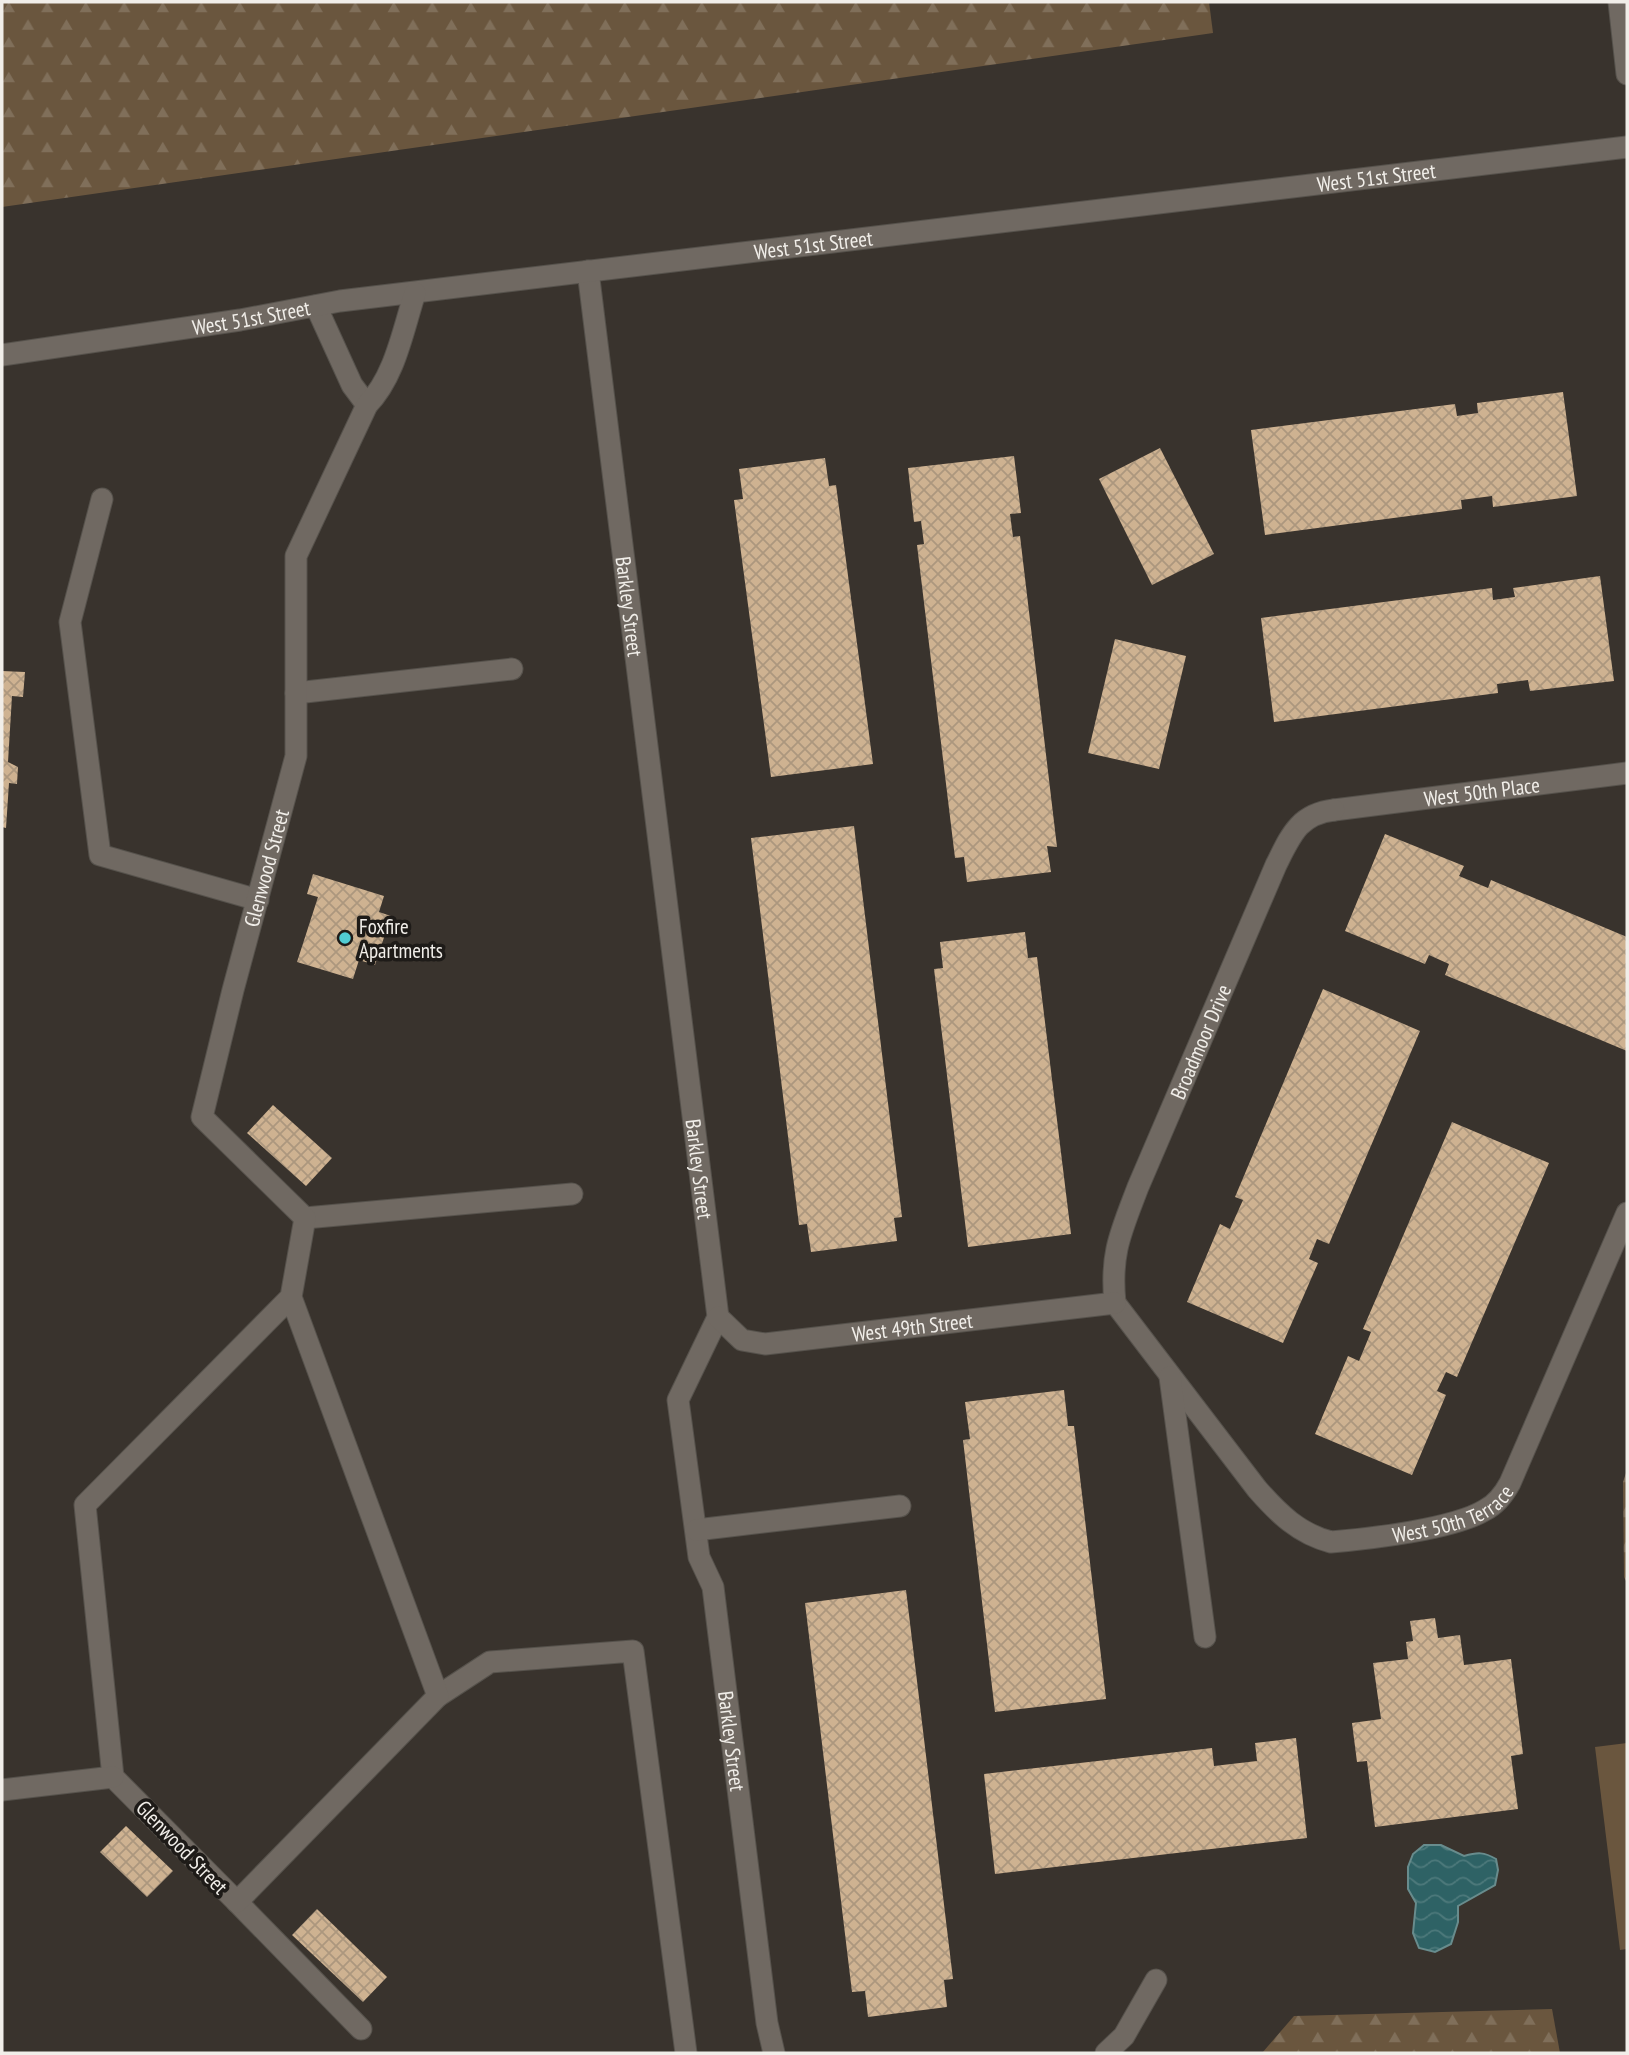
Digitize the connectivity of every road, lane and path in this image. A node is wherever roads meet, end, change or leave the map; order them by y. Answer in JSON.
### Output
{"nodes":[{"id":1,"x":1619,"y":2,"type":"edge"},
{"id":2,"x":1627,"y":71,"type":"edge"},
{"id":3,"x":1627,"y":147,"type":"edge"},
{"id":4,"x":589,"y":271,"type":"junction"},
{"id":5,"x":415,"y":293,"type":"junction"},
{"id":6,"x":316,"y":306,"type":"junction"},
{"id":7,"x":2,"y":355,"type":"edge"},
{"id":8,"x":367,"y":405,"type":"junction"},
{"id":9,"x":102,"y":499,"type":"dead end"},
{"id":10,"x":512,"y":668,"type":"dead end"},
{"id":11,"x":296,"y":693,"type":"junction"},
{"id":12,"x":1627,"y":773,"type":"edge"},
{"id":13,"x":1334,"y":810,"type":"joint"},
{"id":14,"x":258,"y":900,"type":"junction"},
{"id":15,"x":572,"y":1194,"type":"dead end"},
{"id":16,"x":1627,"y":1213,"type":"edge"},
{"id":17,"x":305,"y":1218,"type":"junction"},
{"id":18,"x":291,"y":1297,"type":"junction"},
{"id":19,"x":1115,"y":1303,"type":"junction"},
{"id":20,"x":718,"y":1317,"type":"junction"},
{"id":21,"x":1169,"y":1375,"type":"junction"},
{"id":22,"x":900,"y":1506,"type":"dead end"},
{"id":23,"x":696,"y":1530,"type":"junction"},
{"id":24,"x":1205,"y":1637,"type":"dead end"},
{"id":25,"x":438,"y":1696,"type":"junction"},
{"id":26,"x":113,"y":1777,"type":"junction"},
{"id":27,"x":2,"y":1790,"type":"edge"},
{"id":28,"x":237,"y":1902,"type":"junction"},
{"id":29,"x":1156,"y":1980,"type":"dead end"},
{"id":30,"x":361,"y":2029,"type":"dead end"},
{"id":31,"x":686,"y":2053,"type":"edge"},
{"id":32,"x":774,"y":2053,"type":"edge"},
{"id":33,"x":1106,"y":2053,"type":"edge"}],
"edges":[{"from":1,"to":2,"type":"street"},
{"from":3,"to":4,"type":"street","name":"West 51st Street"},
{"from":4,"to":5,"type":"street","name":"West 51st Street"},
{"from":4,"to":20,"type":"street","name":"Barkley Street"},
{"from":5,"to":6,"type":"street","name":"West 51st Street"},
{"from":5,"to":8,"type":"street","name":"Glenwood Street"},
{"from":6,"to":7,"type":"street","name":"West 51st Street"},
{"from":6,"to":8,"type":"street"},
{"from":8,"to":11,"type":"street","name":"Glenwood Street"},
{"from":9,"to":14,"type":"street"},
{"from":10,"to":11,"type":"street"},
{"from":11,"to":14,"type":"street","name":"Glenwood Street"},
{"from":12,"to":13,"type":"street","name":"West 50th Place"},
{"from":13,"to":19,"type":"street","name":"Broadmoor Drive"},
{"from":14,"to":17,"type":"street","name":"Glenwood Street"},
{"from":15,"to":17,"type":"street"},
{"from":16,"to":21,"type":"street","name":"West 50th Terrace"},
{"from":17,"to":18,"type":"street"},
{"from":18,"to":25,"type":"street"},
{"from":18,"to":26,"type":"street"},
{"from":19,"to":20,"type":"street","name":"West 49th Street"},
{"from":19,"to":21,"type":"street","name":"West 50th Terrace"},
{"from":20,"to":23,"type":"street","name":"Barkley Street"},
{"from":21,"to":24,"type":"street"},
{"from":22,"to":23,"type":"street"},
{"from":23,"to":32,"type":"street","name":"Barkley Street"},
{"from":25,"to":28,"type":"street","name":"Glenwood Street"},
{"from":25,"to":31,"type":"street","name":"Glenwood Street"},
{"from":26,"to":27,"type":"street"},
{"from":26,"to":28,"type":"street","name":"Glenwood Street"},
{"from":28,"to":30,"type":"street"},
{"from":29,"to":33,"type":"street"}]}
